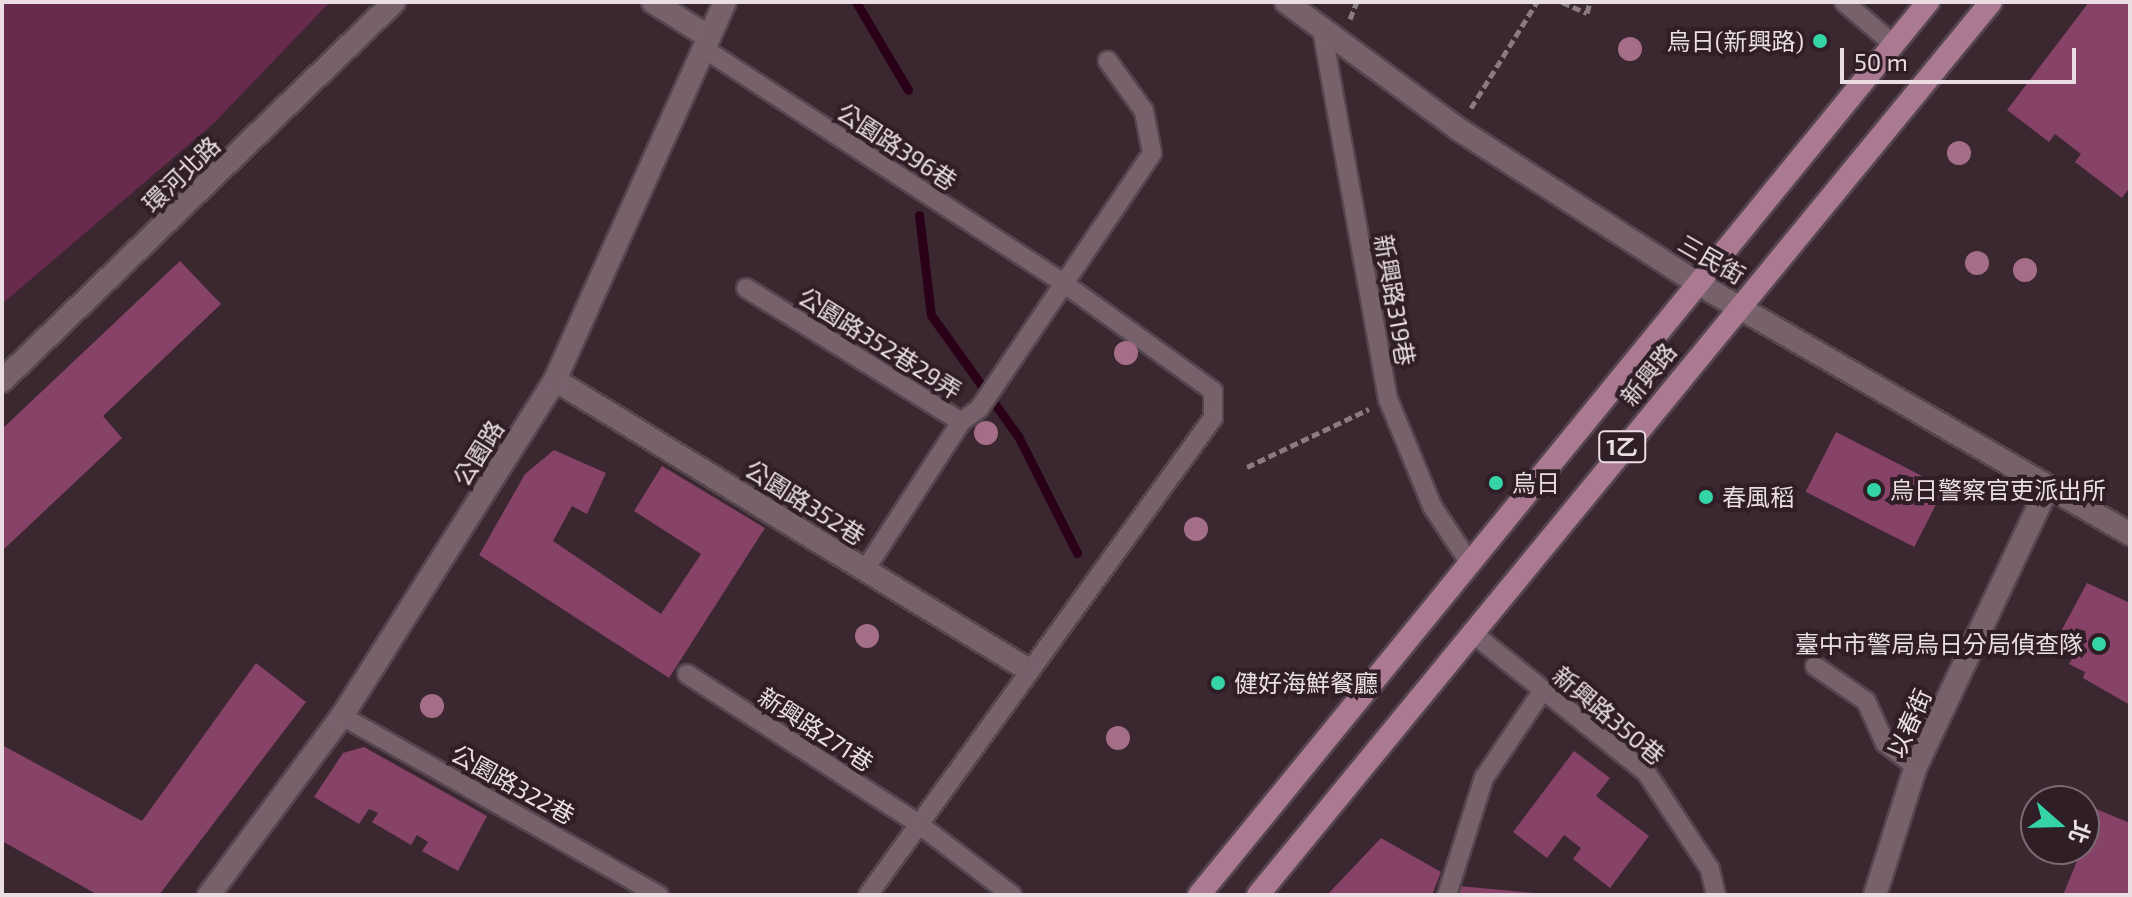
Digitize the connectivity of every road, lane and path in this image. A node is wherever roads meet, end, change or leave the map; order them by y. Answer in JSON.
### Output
{"nodes":[{"id":1,"x":394,"y":2,"type":"edge"},
{"id":2,"x":653,"y":2,"type":"edge"},
{"id":3,"x":725,"y":2,"type":"edge"},
{"id":4,"x":1286,"y":2,"type":"edge"},
{"id":5,"x":1537,"y":2,"type":"edge"},
{"id":6,"x":1562,"y":2,"type":"edge"},
{"id":7,"x":1590,"y":2,"type":"edge"},
{"id":8,"x":1844,"y":2,"type":"edge"},
{"id":9,"x":1928,"y":2,"type":"edge"},
{"id":10,"x":1991,"y":2,"type":"edge"},
{"id":11,"x":1322,"y":29,"type":"junction"},
{"id":12,"x":708,"y":44,"type":"junction"},
{"id":13,"x":1893,"y":44,"type":"junction"},
{"id":14,"x":1108,"y":61,"type":"dead end"},
{"id":15,"x":1458,"y":129,"type":"junction"},
{"id":16,"x":1062,"y":282,"type":"junction"},
{"id":17,"x":1697,"y":283,"type":"junction"},
{"id":18,"x":746,"y":288,"type":"dead end"},
{"id":19,"x":1738,"y":304,"type":"junction"},
{"id":20,"x":555,"y":380,"type":"junction"},
{"id":21,"x":2,"y":381,"type":"edge"},
{"id":22,"x":1388,"y":399,"type":"junction"},
{"id":23,"x":961,"y":422,"type":"junction"},
{"id":24,"x":1247,"y":467,"type":"dead end"},
{"id":25,"x":2046,"y":491,"type":"junction"},
{"id":26,"x":2130,"y":534,"type":"edge"},
{"id":27,"x":1469,"y":562,"type":"junction"},
{"id":28,"x":865,"y":570,"type":"junction"},
{"id":29,"x":1471,"y":632,"type":"junction"},
{"id":30,"x":1815,"y":666,"type":"dead end"},
{"id":31,"x":1027,"y":669,"type":"junction"},
{"id":32,"x":687,"y":674,"type":"dead end"},
{"id":33,"x":1543,"y":690,"type":"junction"},
{"id":34,"x":342,"y":716,"type":"junction"},
{"id":35,"x":1916,"y":766,"type":"junction"},
{"id":36,"x":920,"y":825,"type":"junction"},
{"id":37,"x":209,"y":895,"type":"edge"},
{"id":38,"x":659,"y":895,"type":"edge"},
{"id":39,"x":868,"y":895,"type":"edge"},
{"id":40,"x":1012,"y":895,"type":"edge"},
{"id":41,"x":1199,"y":895,"type":"edge"},
{"id":42,"x":1258,"y":895,"type":"edge"},
{"id":43,"x":1447,"y":895,"type":"edge"},
{"id":44,"x":1716,"y":895,"type":"edge"},
{"id":45,"x":1875,"y":895,"type":"edge"}],
"edges":[{"from":1,"to":21,"type":"street","name":"環河北路"},
{"from":2,"to":12,"type":"street"},
{"from":3,"to":12,"type":"street","name":"公園路"},
{"from":4,"to":11,"type":"street","name":"三民街"},
{"from":5,"to":15,"type":"path"},
{"from":6,"to":7,"type":"path"},
{"from":8,"to":13,"type":"lane"},
{"from":9,"to":13,"type":"main road","name":"新興路","number":"1乙"},
{"from":10,"to":19,"type":"main road","name":"新興路","number":"1乙"},
{"from":11,"to":15,"type":"street","name":"三民街"},
{"from":11,"to":22,"type":"lane","name":"新興路319巷"},
{"from":12,"to":16,"type":"lane","name":"公園路396巷"},
{"from":12,"to":20,"type":"street","name":"公園路"},
{"from":13,"to":17,"type":"main road","name":"新興路","number":"1乙"},
{"from":14,"to":16,"type":"lane"},
{"from":15,"to":17,"type":"street","name":"三民街"},
{"from":16,"to":23,"type":"lane"},
{"from":16,"to":31,"type":"lane","name":"公園路396巷"},
{"from":17,"to":19,"type":"street","name":"三民街"},
{"from":17,"to":27,"type":"main road","name":"新興路","number":"1乙"},
{"from":18,"to":23,"type":"lane","name":"公園路352巷29弄"},
{"from":19,"to":25,"type":"street","name":"三民街"},
{"from":19,"to":29,"type":"main road","name":"新興路","number":"1乙"},
{"from":20,"to":28,"type":"street","name":"公園路352巷"},
{"from":20,"to":34,"type":"street","name":"公園路"},
{"from":22,"to":24,"type":"path"},
{"from":22,"to":27,"type":"lane","name":"新興路319巷"},
{"from":23,"to":28,"type":"lane","name":"公園路352巷29弄"},
{"from":25,"to":26,"type":"street","name":"三民街"},
{"from":25,"to":35,"type":"street","name":"以春街"},
{"from":27,"to":41,"type":"main road","name":"新興路","number":"1乙"},
{"from":28,"to":31,"type":"street","name":"公園路352巷"},
{"from":29,"to":33,"type":"lane","name":"新興路350巷"},
{"from":29,"to":42,"type":"main road","name":"新興路","number":"1乙"},
{"from":30,"to":35,"type":"lane"},
{"from":31,"to":36,"type":"lane"},
{"from":32,"to":36,"type":"lane","name":"新興路271巷"},
{"from":33,"to":43,"type":"lane"},
{"from":33,"to":44,"type":"lane","name":"新興路350巷"},
{"from":34,"to":37,"type":"street","name":"公園路"},
{"from":34,"to":38,"type":"lane","name":"公園路322巷"},
{"from":35,"to":45,"type":"street","name":"以春街"},
{"from":36,"to":39,"type":"lane"},
{"from":36,"to":40,"type":"lane","name":"新興路271巷"}]}
